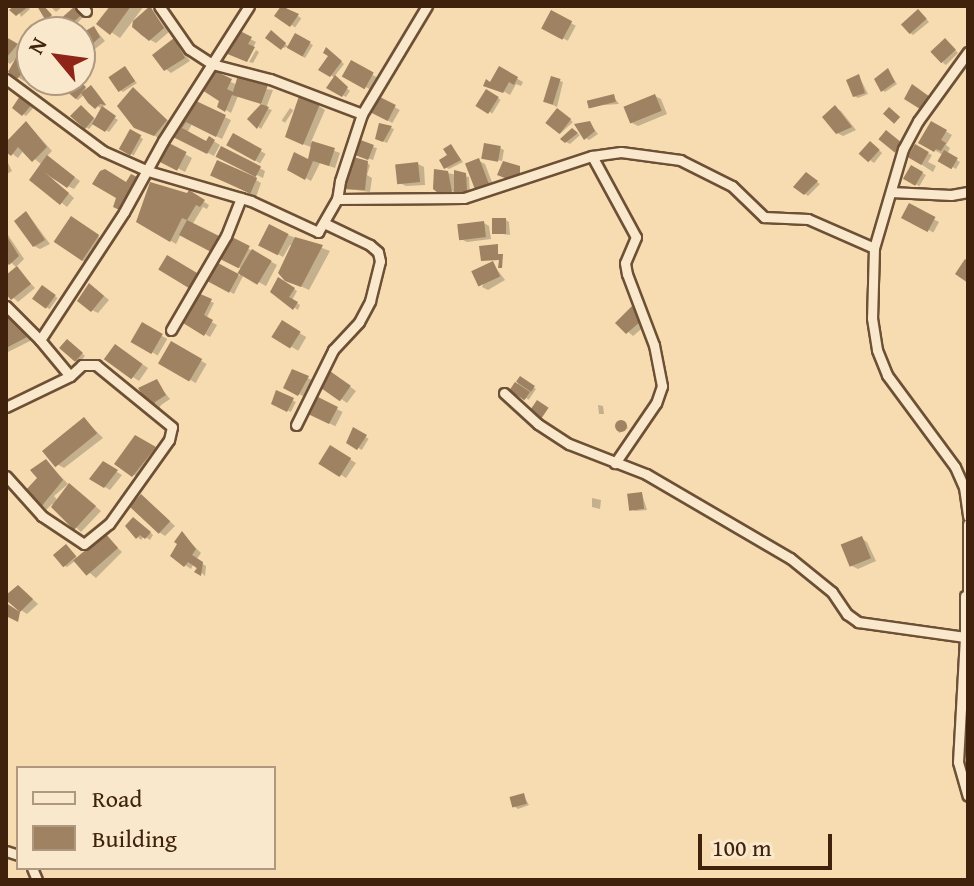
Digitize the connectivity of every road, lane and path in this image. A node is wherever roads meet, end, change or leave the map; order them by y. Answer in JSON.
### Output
{"nodes":[{"id":1,"x":159,"y":6,"type":"edge"},
{"id":2,"x":249,"y":6,"type":"edge"},
{"id":3,"x":427,"y":6,"type":"edge"},
{"id":4,"x":968,"y":52,"type":"edge"},
{"id":5,"x":212,"y":64,"type":"junction"},
{"id":6,"x":6,"y":79,"type":"edge"},
{"id":7,"x":362,"y":114,"type":"junction"},
{"id":8,"x":592,"y":156,"type":"junction"},
{"id":9,"x":148,"y":171,"type":"junction"},
{"id":10,"x":891,"y":192,"type":"junction"},
{"id":11,"x":968,"y":192,"type":"edge"},
{"id":12,"x":241,"y":198,"type":"junction"},
{"id":13,"x":337,"y":199,"type":"junction"},
{"id":14,"x":326,"y":224,"type":"junction"},
{"id":15,"x":874,"y":248,"type":"junction"},
{"id":16,"x":6,"y":306,"type":"edge"},
{"id":17,"x":171,"y":330,"type":"dead end"},
{"id":18,"x":40,"y":340,"type":"junction"},
{"id":19,"x":70,"y":376,"type":"junction"},
{"id":20,"x":504,"y":393,"type":"dead end"},
{"id":21,"x":6,"y":407,"type":"edge"},
{"id":22,"x":296,"y":425,"type":"dead end"},
{"id":23,"x":615,"y":463,"type":"junction"},
{"id":24,"x":6,"y":476,"type":"edge"},
{"id":25,"x":968,"y":517,"type":"edge"},
{"id":26,"x":968,"y":524,"type":"edge"},
{"id":27,"x":967,"y":596,"type":"edge"},
{"id":28,"x":965,"y":637,"type":"junction"},
{"id":29,"x":968,"y":796,"type":"edge"}],
"edges":[{"from":1,"to":5,"type":"street"},
{"from":2,"to":5,"type":"street"},
{"from":3,"to":7,"type":"street"},
{"from":4,"to":10,"type":"street"},
{"from":5,"to":7,"type":"street"},
{"from":5,"to":9,"type":"street"},
{"from":6,"to":9,"type":"street"},
{"from":7,"to":13,"type":"street"},
{"from":8,"to":13,"type":"street"},
{"from":8,"to":15,"type":"street"},
{"from":8,"to":23,"type":"street"},
{"from":9,"to":12,"type":"street"},
{"from":9,"to":18,"type":"street"},
{"from":10,"to":11,"type":"street"},
{"from":10,"to":15,"type":"street"},
{"from":12,"to":14,"type":"street"},
{"from":12,"to":17,"type":"street"},
{"from":13,"to":14,"type":"street"},
{"from":14,"to":22,"type":"street"},
{"from":15,"to":25,"type":"street"},
{"from":16,"to":18,"type":"street"},
{"from":18,"to":19,"type":"street"},
{"from":19,"to":21,"type":"street"},
{"from":19,"to":24,"type":"street"},
{"from":20,"to":23,"type":"street"},
{"from":23,"to":28,"type":"street"},
{"from":26,"to":27,"type":"street"},
{"from":27,"to":28,"type":"street"},
{"from":28,"to":29,"type":"street"}]}
